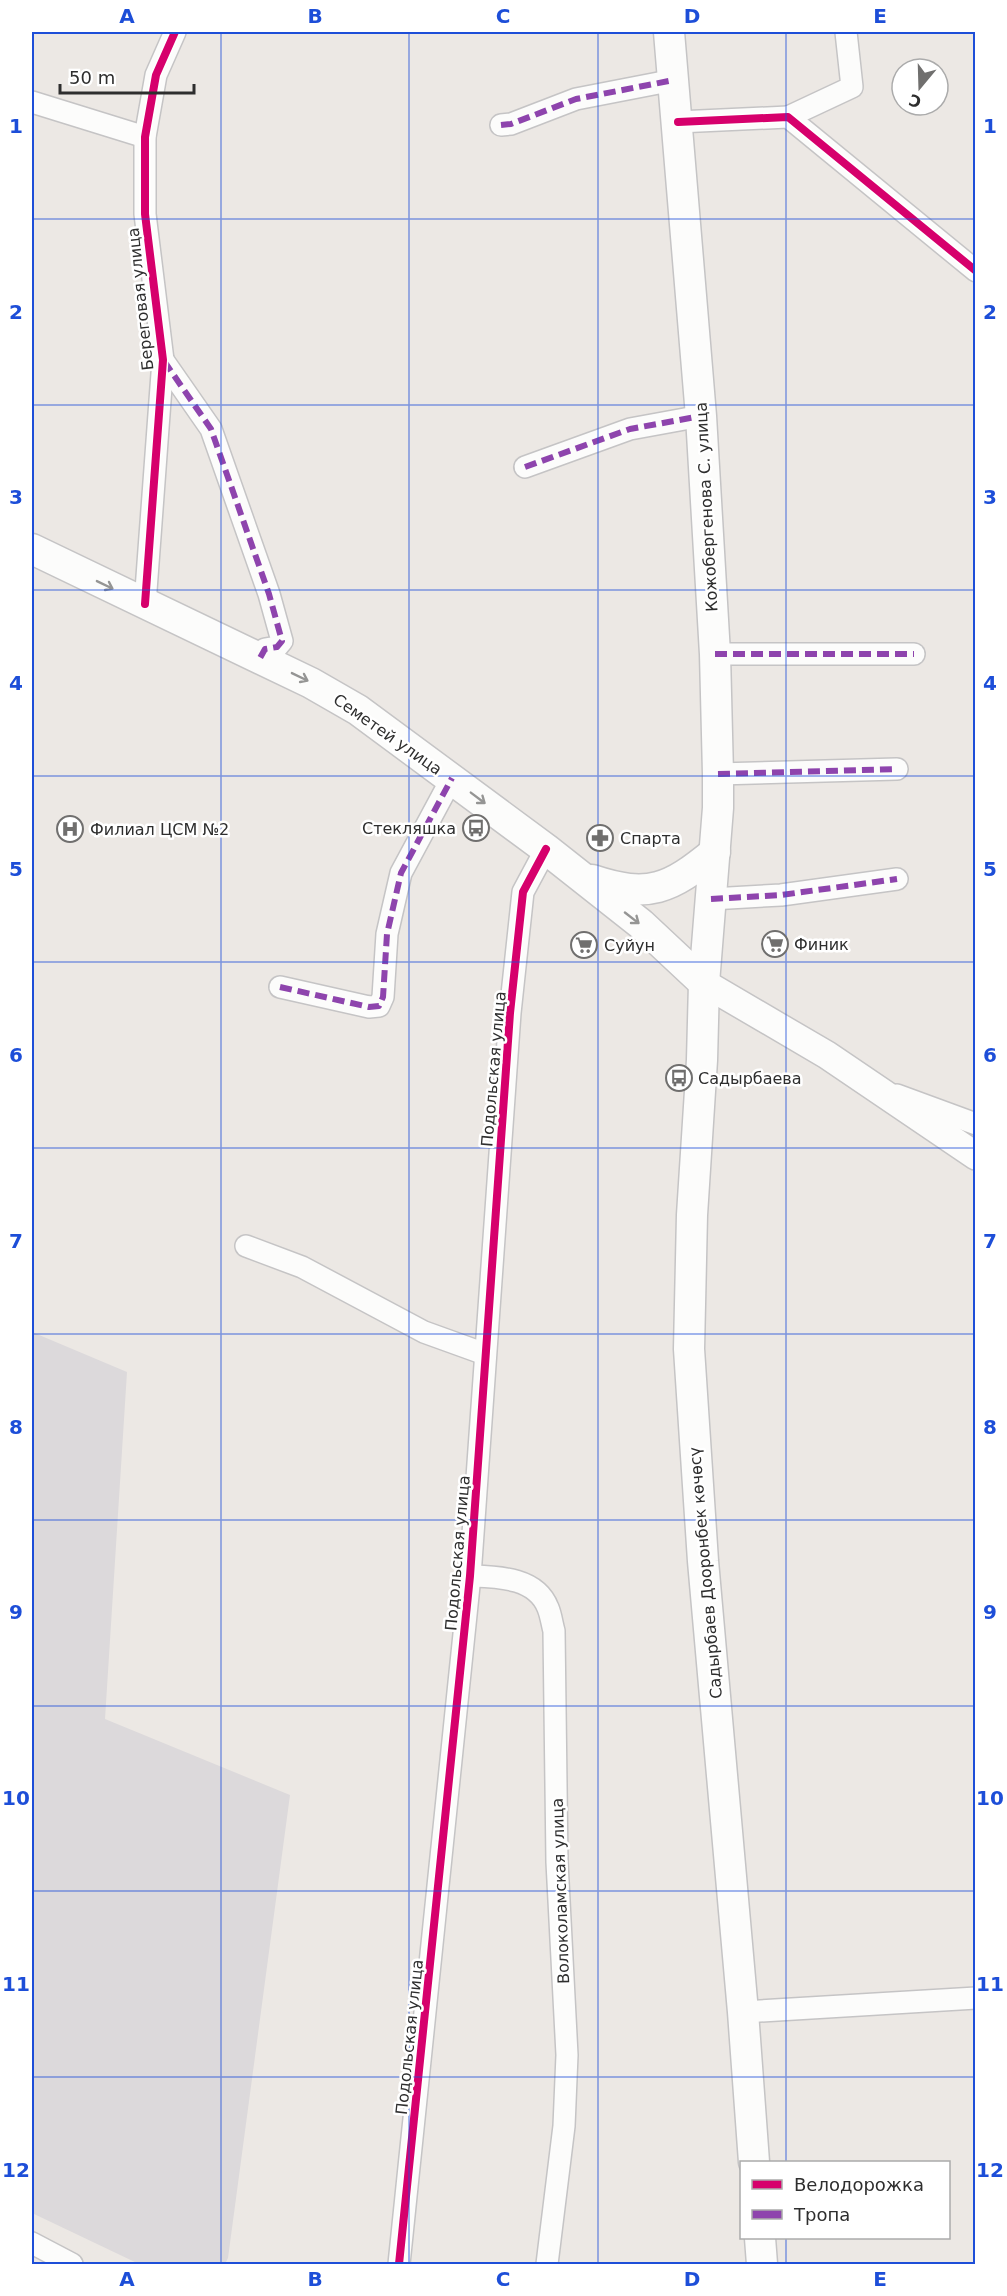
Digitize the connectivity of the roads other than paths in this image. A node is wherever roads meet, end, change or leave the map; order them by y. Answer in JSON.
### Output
{"nodes":[{"id":1,"x":175,"y":32,"type":"edge"},
{"id":2,"x":669,"y":32,"type":"edge"},
{"id":3,"x":846,"y":32,"type":"edge"},
{"id":4,"x":674,"y":80,"type":"junction"},
{"id":5,"x":32,"y":102,"type":"edge"},
{"id":6,"x":788,"y":117,"type":"junction"},
{"id":7,"x":678,"y":122,"type":"junction"},
{"id":8,"x":501,"y":125,"type":"dead end"},
{"id":9,"x":145,"y":137,"type":"junction"},
{"id":10,"x":975,"y":271,"type":"edge"},
{"id":11,"x":163,"y":360,"type":"junction"},
{"id":12,"x":701,"y":416,"type":"junction"},
{"id":13,"x":525,"y":467,"type":"dead end"},
{"id":14,"x":32,"y":549,"type":"edge"},
{"id":15,"x":145,"y":604,"type":"junction"},
{"id":16,"x":715,"y":654,"type":"junction"},
{"id":17,"x":914,"y":654,"type":"dead end"},
{"id":18,"x":260,"y":658,"type":"junction"},
{"id":19,"x":897,"y":769,"type":"dead end"},
{"id":20,"x":718,"y":774,"type":"junction"},
{"id":21,"x":452,"y":778,"type":"junction"},
{"id":22,"x":546,"y":849,"type":"junction"},
{"id":23,"x":715,"y":852,"type":"junction"},
{"id":24,"x":580,"y":877,"type":"junction"},
{"id":25,"x":897,"y":879,"type":"dead end"},
{"id":26,"x":711,"y":899,"type":"junction"},
{"id":27,"x":704,"y":983,"type":"junction"},
{"id":28,"x":280,"y":987,"type":"dead end"},
{"id":29,"x":882,"y":1090,"type":"junction"},
{"id":30,"x":975,"y":1124,"type":"edge"},
{"id":31,"x":975,"y":1156,"type":"edge"},
{"id":32,"x":246,"y":1246,"type":"dead end"},
{"id":33,"x":485,"y":1354,"type":"junction"},
{"id":34,"x":470,"y":1576,"type":"junction"},
{"id":35,"x":975,"y":1998,"type":"edge"},
{"id":36,"x":743,"y":2012,"type":"junction"},
{"id":37,"x":754,"y":2161,"type":"edge"},
{"id":38,"x":760,"y":2239,"type":"edge"},
{"id":39,"x":32,"y":2243,"type":"edge"},
{"id":40,"x":72,"y":2265,"type":"edge"},
{"id":41,"x":399,"y":2265,"type":"edge"},
{"id":42,"x":547,"y":2265,"type":"edge"},
{"id":43,"x":762,"y":2265,"type":"edge"}],
"edges":[{"from":1,"to":9,"type":"street","name":"Береговая улица"},
{"from":2,"to":4,"type":"main road","name":"Кожобергенова С. улица"},
{"from":3,"to":6,"type":"street"},
{"from":4,"to":7,"type":"main road","name":"Кожобергенова С. улица"},
{"from":4,"to":8,"type":"street"},
{"from":5,"to":9,"type":"street"},
{"from":6,"to":7,"type":"street"},
{"from":6,"to":10,"type":"street"},
{"from":7,"to":12,"type":"main road","name":"Кожобергенова С. улица"},
{"from":9,"to":11,"type":"street","name":"Береговая улица"},
{"from":11,"to":15,"type":"street","name":"Береговая улица"},
{"from":11,"to":18,"type":"street"},
{"from":12,"to":13,"type":"street"},
{"from":12,"to":16,"type":"main road","name":"Кожобергенова С. улица"},
{"from":14,"to":15,"type":"main road","name":"Семетей улица","one_way":true},
{"from":15,"to":18,"type":"main road","name":"Семетей улица"},
{"from":16,"to":17,"type":"street"},
{"from":16,"to":20,"type":"main road","name":"Кожобергенова С. улица"},
{"from":18,"to":21,"type":"main road","name":"Семетей улица","one_way":true},
{"from":19,"to":20,"type":"street"},
{"from":20,"to":23,"type":"main road","name":"Кожобергенова С. улица"},
{"from":21,"to":22,"type":"main road","name":"Семетей улица","one_way":true},
{"from":21,"to":28,"type":"street"},
{"from":22,"to":24,"type":"main road","name":"Семетей улица"},
{"from":22,"to":33,"type":"street","name":"Подольская улица"},
{"from":23,"to":24,"type":"main road"},
{"from":23,"to":26,"type":"main road","name":"Кожобергенова С. улица"},
{"from":24,"to":27,"type":"main road","name":"Семетей улица","one_way":true},
{"from":25,"to":26,"type":"street"},
{"from":26,"to":27,"type":"main road","name":"Кожобергенова С. улица"},
{"from":27,"to":29,"type":"street"},
{"from":27,"to":36,"type":"main road","name":"Садырбаев Дооронбек көчөсү"},
{"from":29,"to":30,"type":"street"},
{"from":29,"to":31,"type":"street"},
{"from":32,"to":33,"type":"street"},
{"from":33,"to":34,"type":"street","name":"Подольская улица"},
{"from":34,"to":41,"type":"street","name":"Подольская улица"},
{"from":34,"to":42,"type":"street","name":"Волоколамская улица"},
{"from":35,"to":36,"type":"street"},
{"from":36,"to":37,"type":"main road","name":"Садырбаев Дооронбек көчөсү"},
{"from":38,"to":43,"type":"main road"},
{"from":39,"to":40,"type":"street"}]}
